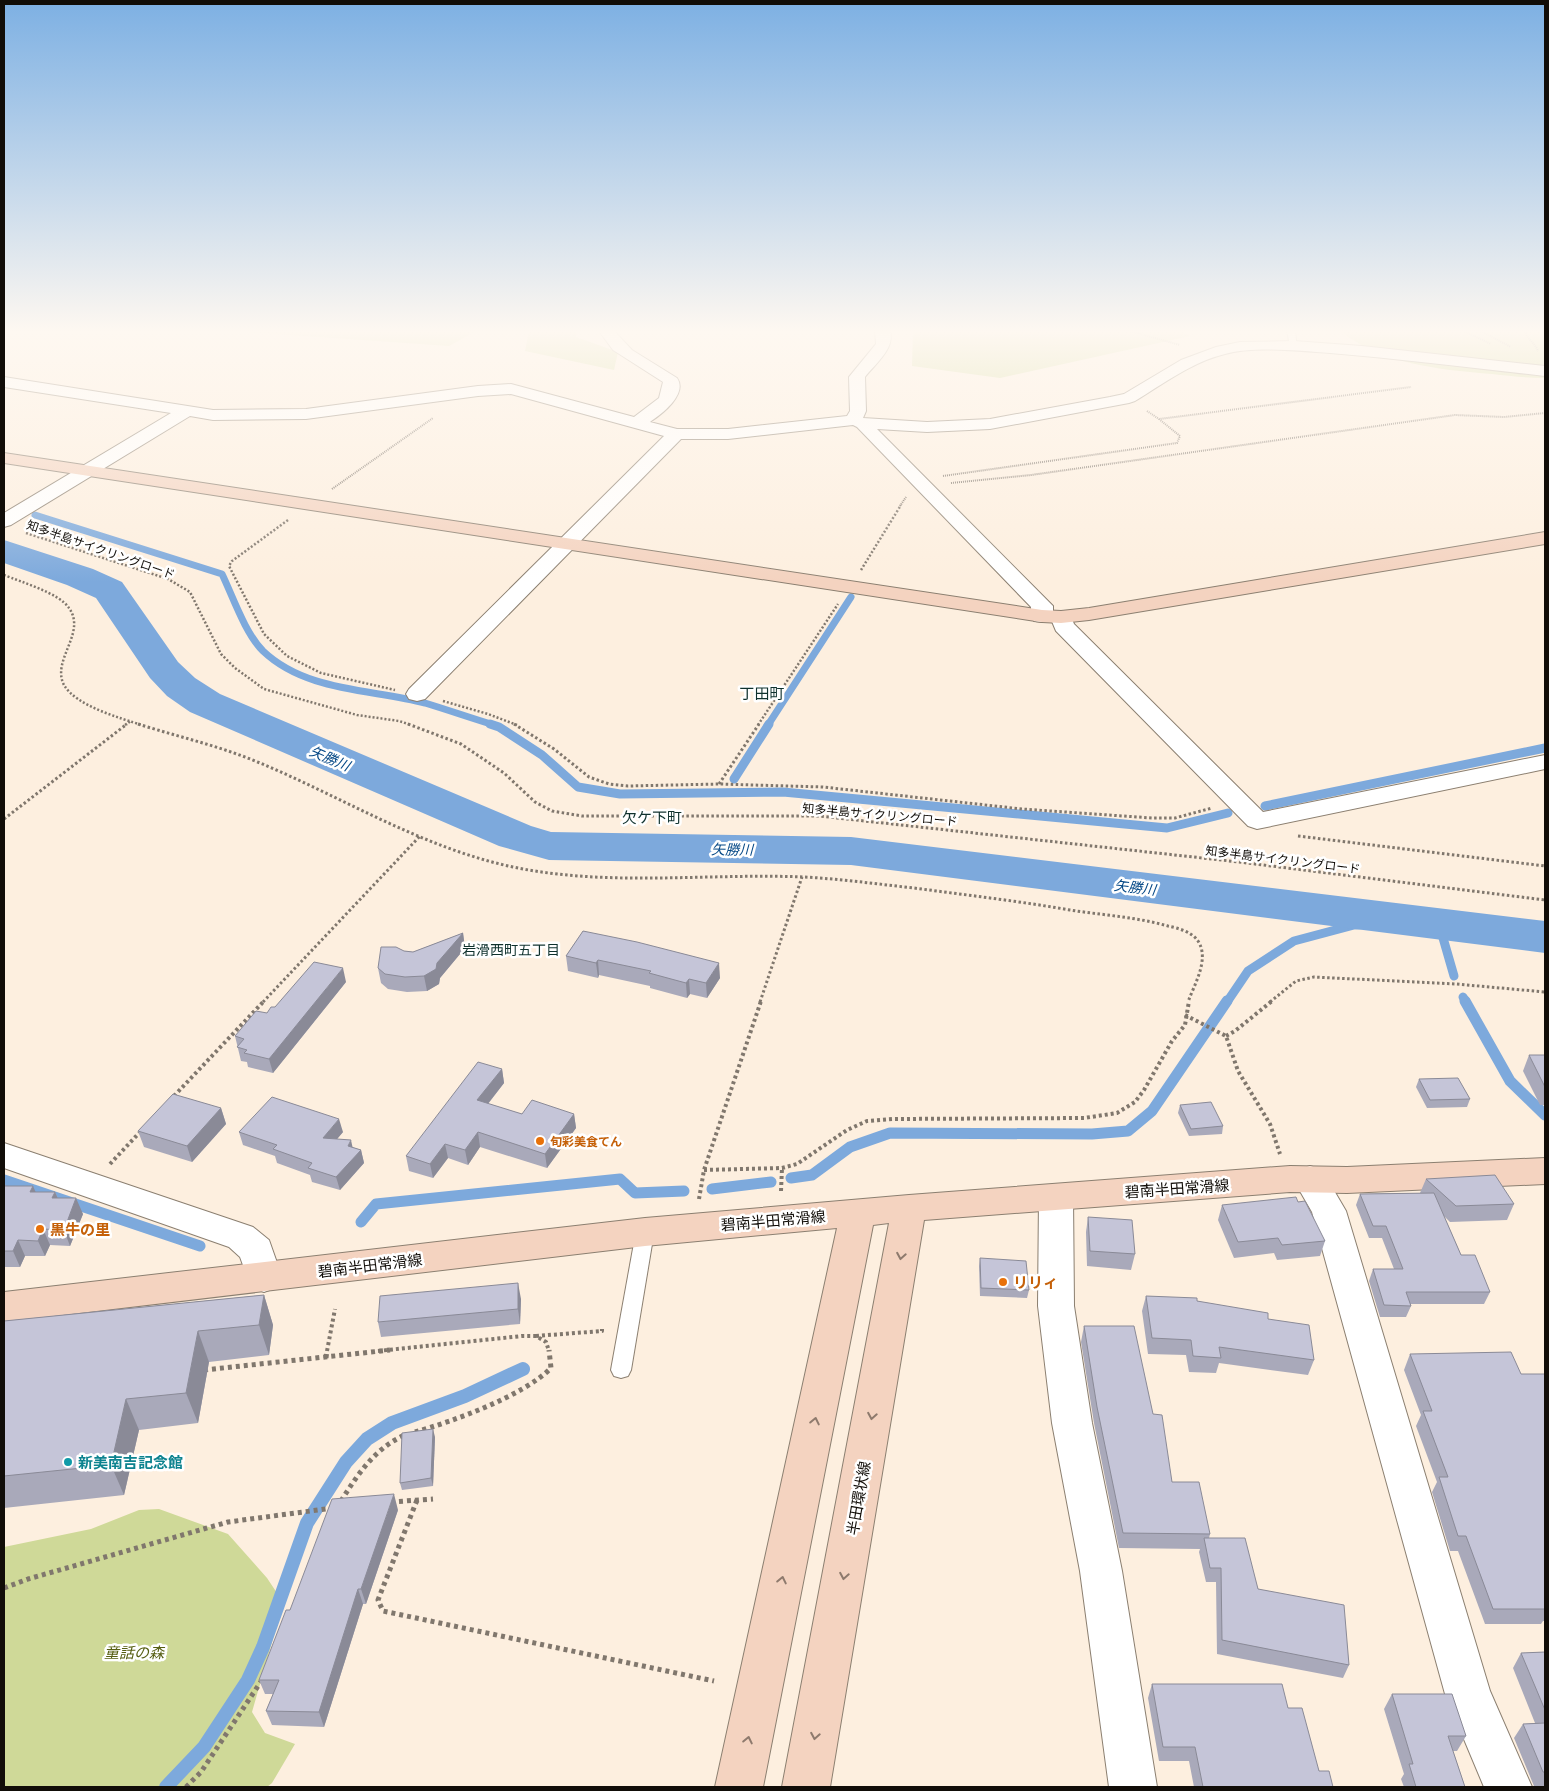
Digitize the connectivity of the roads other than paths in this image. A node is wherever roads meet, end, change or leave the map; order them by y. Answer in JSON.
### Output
{"nodes":[{"id":1,"x":181,"y":415,"type":"edge"},
{"id":2,"x":223,"y":415,"type":"edge"},
{"id":3,"x":291,"y":415,"type":"edge"},
{"id":4,"x":607,"y":415,"type":"edge"},
{"id":5,"x":651,"y":415,"type":"edge"},
{"id":6,"x":858,"y":415,"type":"edge"},
{"id":7,"x":1040,"y":415,"type":"edge"},
{"id":8,"x":858,"y":421,"type":"junction"},
{"id":9,"x":638,"y":422,"type":"junction"},
{"id":10,"x":676,"y":434,"type":"junction"},
{"id":11,"x":4,"y":458,"type":"edge"},
{"id":12,"x":87,"y":470,"type":"junction"},
{"id":13,"x":4,"y":521,"type":"edge"},
{"id":14,"x":1545,"y":538,"type":"edge"},
{"id":15,"x":565,"y":544,"type":"junction"},
{"id":16,"x":1052,"y":616,"type":"junction"},
{"id":17,"x":417,"y":694,"type":"road end"},
{"id":18,"x":1545,"y":762,"type":"edge"},
{"id":19,"x":4,"y":1155,"type":"edge"},
{"id":20,"x":1545,"y":1171,"type":"edge"},
{"id":21,"x":1300,"y":1179,"type":"junction"},
{"id":22,"x":1056,"y":1197,"type":"junction"},
{"id":23,"x":910,"y":1208,"type":"junction"},
{"id":24,"x":858,"y":1213,"type":"junction"},
{"id":25,"x":645,"y":1232,"type":"junction"},
{"id":26,"x":264,"y":1277,"type":"junction"},
{"id":27,"x":4,"y":1307,"type":"edge"},
{"id":28,"x":621,"y":1370,"type":"dead end"},
{"id":29,"x":738,"y":1787,"type":"edge"},
{"id":30,"x":806,"y":1787,"type":"edge"},
{"id":31,"x":1133,"y":1787,"type":"edge"},
{"id":32,"x":1508,"y":1787,"type":"edge"}],
"edges":[{"from":1,"to":12,"type":"street"},
{"from":2,"to":3,"type":"street"},
{"from":4,"to":9,"type":"street"},
{"from":5,"to":9,"type":"street"},
{"from":6,"to":8,"type":"street"},
{"from":7,"to":8,"type":"street"},
{"from":8,"to":10,"type":"street"},
{"from":8,"to":16,"type":"street"},
{"from":9,"to":10,"type":"street"},
{"from":10,"to":15,"type":"street"},
{"from":11,"to":12,"type":"street"},
{"from":12,"to":13,"type":"street"},
{"from":12,"to":15,"type":"street"},
{"from":14,"to":16,"type":"street"},
{"from":15,"to":16,"type":"street"},
{"from":15,"to":17,"type":"street"},
{"from":16,"to":18,"type":"street"},
{"from":19,"to":26,"type":"street"},
{"from":20,"to":21,"type":"street","name":"碧南半田常滑線"},
{"from":21,"to":22,"type":"street","name":"碧南半田常滑線"},
{"from":21,"to":32,"type":"street"},
{"from":22,"to":23,"type":"street","name":"碧南半田常滑線"},
{"from":22,"to":31,"type":"street"},
{"from":23,"to":24,"type":"street","name":"碧南半田常滑線"},
{"from":23,"to":30,"type":"street","name":"半田環状線","one_way":true},
{"from":24,"to":25,"type":"street","name":"碧南半田常滑線"},
{"from":29,"to":24,"type":"street","one_way":true},
{"from":25,"to":26,"type":"street","name":"碧南半田常滑線"},
{"from":25,"to":28,"type":"lane"},
{"from":26,"to":27,"type":"street","name":"碧南半田常滑線"}]}
